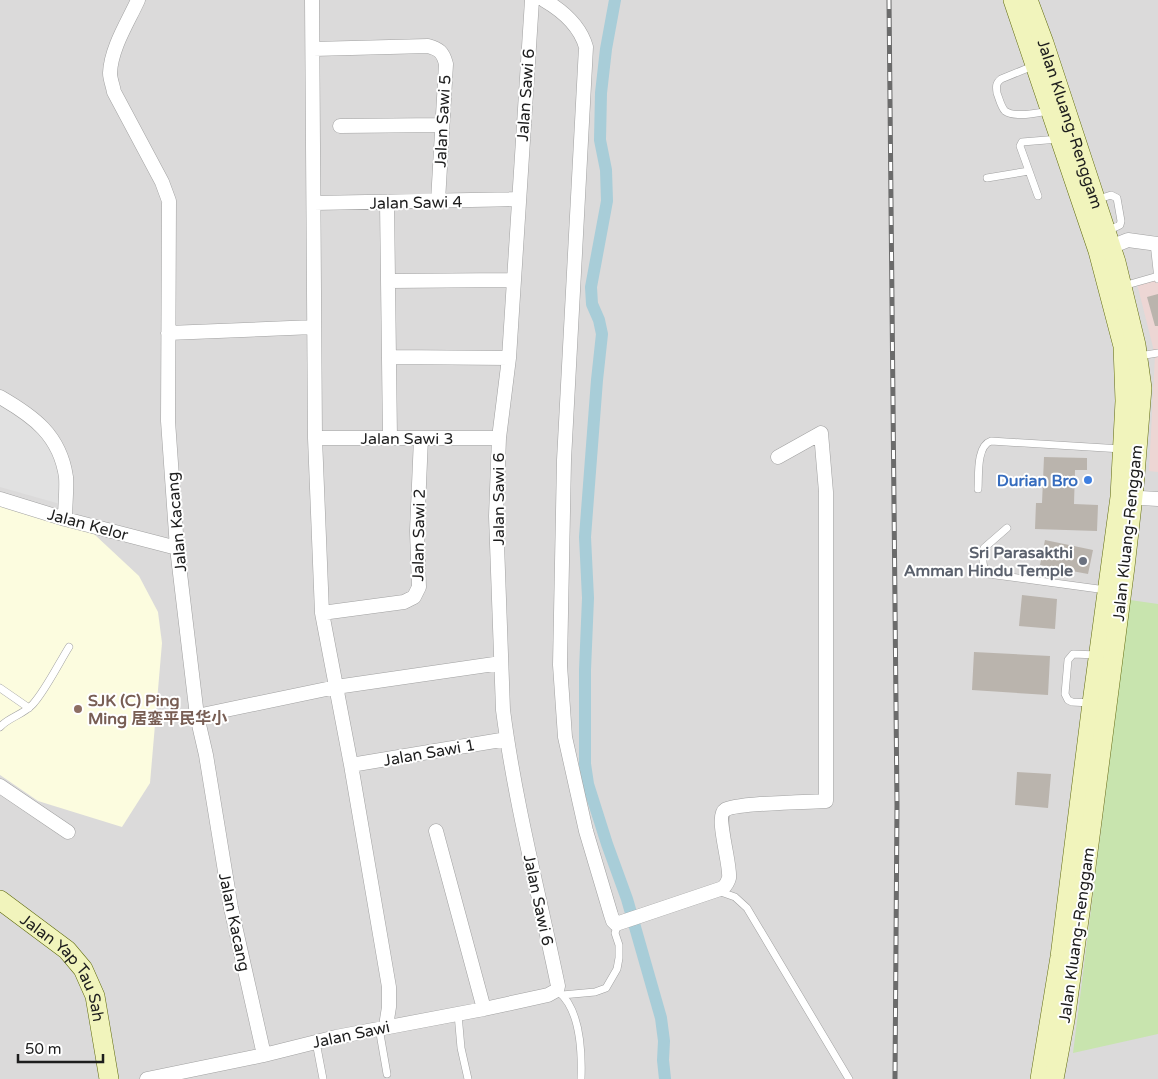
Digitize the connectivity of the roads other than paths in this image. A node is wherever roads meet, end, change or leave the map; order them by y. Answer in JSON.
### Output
{"nodes":[{"id":1,"x":138,"y":0,"type":"edge"},
{"id":2,"x":312,"y":0,"type":"edge"},
{"id":3,"x":532,"y":0,"type":"edge"},
{"id":4,"x":544,"y":0,"type":"edge"},
{"id":5,"x":1013,"y":0,"type":"edge"},
{"id":6,"x":1028,"y":0,"type":"edge"},
{"id":7,"x":313,"y":49,"type":"junction"},
{"id":8,"x":1043,"y":62,"type":"junction"},
{"id":9,"x":1058,"y":109,"type":"junction"},
{"id":10,"x":442,"y":125,"type":"junction"},
{"id":11,"x":340,"y":126,"type":"dead end"},
{"id":12,"x":1060,"y":139,"type":"junction"},
{"id":13,"x":1029,"y":171,"type":"junction"},
{"id":14,"x":987,"y":178,"type":"dead end"},
{"id":15,"x":1038,"y":196,"type":"dead end"},
{"id":16,"x":518,"y":199,"type":"junction"},
{"id":17,"x":438,"y":201,"type":"junction"},
{"id":18,"x":387,"y":202,"type":"junction"},
{"id":19,"x":314,"y":204,"type":"junction"},
{"id":20,"x":1105,"y":243,"type":"junction"},
{"id":21,"x":1156,"y":244,"type":"edge"},
{"id":22,"x":1158,"y":277,"type":"edge"},
{"id":23,"x":513,"y":280,"type":"junction"},
{"id":24,"x":389,"y":281,"type":"junction"},
{"id":25,"x":1123,"y":286,"type":"junction"},
{"id":26,"x":314,"y":327,"type":"junction"},
{"id":27,"x":168,"y":333,"type":"junction"},
{"id":28,"x":1158,"y":352,"type":"edge"},
{"id":29,"x":1138,"y":356,"type":"junction"},
{"id":30,"x":390,"y":357,"type":"junction"},
{"id":31,"x":509,"y":358,"type":"junction"},
{"id":32,"x":0,"y":397,"type":"edge"},
{"id":33,"x":315,"y":438,"type":"junction"},
{"id":34,"x":390,"y":438,"type":"junction"},
{"id":35,"x":421,"y":438,"type":"junction"},
{"id":36,"x":499,"y":438,"type":"junction"},
{"id":37,"x":1123,"y":449,"type":"junction"},
{"id":38,"x":778,"y":457,"type":"dead end"},
{"id":39,"x":978,"y":489,"type":"dead end"},
{"id":40,"x":1126,"y":497,"type":"junction"},
{"id":41,"x":0,"y":499,"type":"edge"},
{"id":42,"x":1158,"y":499,"type":"edge"},
{"id":43,"x":65,"y":519,"type":"junction"},
{"id":44,"x":1008,"y":528,"type":"dead end"},
{"id":45,"x":177,"y":548,"type":"junction"},
{"id":46,"x":1115,"y":591,"type":"junction"},
{"id":47,"x":322,"y":613,"type":"junction"},
{"id":48,"x":69,"y":647,"type":"dead end"},
{"id":49,"x":1106,"y":656,"type":"junction"},
{"id":50,"x":501,"y":663,"type":"junction"},
{"id":51,"x":336,"y":687,"type":"junction"},
{"id":52,"x":0,"y":688,"type":"edge"},
{"id":53,"x":1092,"y":703,"type":"junction"},
{"id":54,"x":29,"y":708,"type":"junction"},
{"id":55,"x":197,"y":716,"type":"junction"},
{"id":56,"x":0,"y":727,"type":"edge"},
{"id":57,"x":507,"y":739,"type":"junction"},
{"id":58,"x":351,"y":765,"type":"junction"},
{"id":59,"x":0,"y":786,"type":"edge"},
{"id":60,"x":436,"y":831,"type":"dead end"},
{"id":61,"x":68,"y":832,"type":"dead end"},
{"id":62,"x":718,"y":891,"type":"junction"},
{"id":63,"x":0,"y":900,"type":"edge"},
{"id":64,"x":627,"y":921,"type":"junction"},
{"id":65,"x":558,"y":992,"type":"junction"},
{"id":66,"x":484,"y":1009,"type":"junction"},
{"id":67,"x":458,"y":1014,"type":"junction"},
{"id":68,"x":382,"y":1027,"type":"junction"},
{"id":69,"x":316,"y":1041,"type":"junction"},
{"id":70,"x":264,"y":1055,"type":"junction"},
{"id":71,"x":387,"y":1074,"type":"dead end"},
{"id":72,"x":109,"y":1079,"type":"edge"},
{"id":73,"x":147,"y":1079,"type":"edge"},
{"id":74,"x":323,"y":1079,"type":"edge"},
{"id":75,"x":468,"y":1079,"type":"edge"},
{"id":76,"x":581,"y":1079,"type":"edge"},
{"id":77,"x":849,"y":1079,"type":"edge"},
{"id":78,"x":1040,"y":1079,"type":"edge"},
{"id":79,"x":1054,"y":1079,"type":"edge"}],
"edges":[{"from":1,"to":27,"type":"street","name":"Jalan Kacang"},
{"from":2,"to":7,"type":"street"},
{"from":3,"to":16,"type":"street","name":"Jalan Sawi 6"},
{"from":4,"to":64,"type":"street"},
{"from":5,"to":8,"type":"main road","name":"Jalan Kluang-Renggam"},
{"from":6,"to":8,"type":"main road","name":"Jalan Kluang-Renggam"},
{"from":7,"to":10,"type":"street","name":"Jalan Sawi 5"},
{"from":7,"to":19,"type":"street"},
{"from":8,"to":9,"type":"main road","name":"Jalan Kluang-Renggam"},
{"from":8,"to":9,"type":"lane"},
{"from":9,"to":12,"type":"main road","name":"Jalan Kluang-Renggam"},
{"from":9,"to":20,"type":"main road","name":"Jalan Kluang-Renggam"},
{"from":10,"to":11,"type":"street"},
{"from":10,"to":17,"type":"street","name":"Jalan Sawi 5"},
{"from":12,"to":13,"type":"lane"},
{"from":12,"to":20,"type":"main road","name":"Jalan Kluang-Renggam"},
{"from":13,"to":14,"type":"lane"},
{"from":13,"to":15,"type":"lane"},
{"from":16,"to":17,"type":"street","name":"Jalan Sawi 4"},
{"from":16,"to":23,"type":"street","name":"Jalan Sawi 6"},
{"from":17,"to":18,"type":"street","name":"Jalan Sawi 4"},
{"from":18,"to":19,"type":"street","name":"Jalan Sawi 4"},
{"from":18,"to":24,"type":"street"},
{"from":19,"to":26,"type":"street"},
{"from":20,"to":21,"type":"street"},
{"from":20,"to":25,"type":"main road","name":"Jalan Kluang-Renggam"},
{"from":20,"to":37,"type":"main road","name":"Jalan Kluang-Renggam"},
{"from":21,"to":22,"type":"lane"},
{"from":22,"to":25,"type":"lane"},
{"from":23,"to":24,"type":"street"},
{"from":23,"to":31,"type":"street","name":"Jalan Sawi 6"},
{"from":24,"to":30,"type":"street"},
{"from":25,"to":29,"type":"main road","name":"Jalan Kluang-Renggam"},
{"from":26,"to":27,"type":"street"},
{"from":26,"to":33,"type":"street"},
{"from":27,"to":45,"type":"street","name":"Jalan Kacang"},
{"from":28,"to":29,"type":"lane"},
{"from":29,"to":40,"type":"main road","name":"Jalan Kluang-Renggam"},
{"from":30,"to":31,"type":"street"},
{"from":30,"to":34,"type":"street"},
{"from":31,"to":36,"type":"street","name":"Jalan Sawi 6"},
{"from":32,"to":43,"type":"street"},
{"from":33,"to":34,"type":"street","name":"Jalan Sawi 3"},
{"from":33,"to":47,"type":"street"},
{"from":34,"to":35,"type":"street","name":"Jalan Sawi 3"},
{"from":35,"to":36,"type":"street","name":"Jalan Sawi 3"},
{"from":35,"to":47,"type":"street","name":"Jalan Sawi 2"},
{"from":36,"to":50,"type":"street","name":"Jalan Sawi 6"},
{"from":37,"to":39,"type":"lane"},
{"from":37,"to":40,"type":"main road","name":"Jalan Kluang-Renggam"},
{"from":38,"to":62,"type":"street"},
{"from":40,"to":42,"type":"street"},
{"from":40,"to":46,"type":"main road","name":"Jalan Kluang-Renggam"},
{"from":41,"to":43,"type":"street","name":"Jalan Kelor"},
{"from":43,"to":45,"type":"street","name":"Jalan Kelor"},
{"from":44,"to":46,"type":"lane"},
{"from":45,"to":55,"type":"street","name":"Jalan Kacang"},
{"from":46,"to":49,"type":"main road","name":"Jalan Kluang-Renggam"},
{"from":47,"to":51,"type":"street"},
{"from":48,"to":54,"type":"lane"},
{"from":49,"to":53,"type":"main road","name":"Jalan Kluang-Renggam"},
{"from":49,"to":53,"type":"lane"},
{"from":49,"to":79,"type":"main road","name":"Jalan Kluang-Renggam"},
{"from":50,"to":51,"type":"street"},
{"from":50,"to":57,"type":"street","name":"Jalan Sawi 6"},
{"from":51,"to":55,"type":"street"},
{"from":51,"to":58,"type":"street"},
{"from":52,"to":54,"type":"lane"},
{"from":53,"to":78,"type":"main road","name":"Jalan Kluang-Renggam"},
{"from":54,"to":56,"type":"lane"},
{"from":55,"to":70,"type":"street","name":"Jalan Kacang"},
{"from":57,"to":58,"type":"street","name":"Jalan Sawi 1"},
{"from":57,"to":65,"type":"street","name":"Jalan Sawi 6"},
{"from":58,"to":68,"type":"street"},
{"from":59,"to":61,"type":"street"},
{"from":60,"to":66,"type":"street"},
{"from":62,"to":64,"type":"street"},
{"from":62,"to":77,"type":"lane"},
{"from":63,"to":72,"type":"main road","name":"Jalan Yap Tau Sah"},
{"from":64,"to":65,"type":"lane"},
{"from":65,"to":66,"type":"street","name":"Jalan Sawi"},
{"from":65,"to":76,"type":"lane"},
{"from":66,"to":67,"type":"street","name":"Jalan Sawi"},
{"from":67,"to":68,"type":"street","name":"Jalan Sawi"},
{"from":67,"to":75,"type":"lane"},
{"from":68,"to":69,"type":"street","name":"Jalan Sawi"},
{"from":68,"to":71,"type":"lane"},
{"from":69,"to":70,"type":"street","name":"Jalan Sawi"},
{"from":69,"to":74,"type":"lane"},
{"from":70,"to":73,"type":"street","name":"Jalan Sawi"}]}
